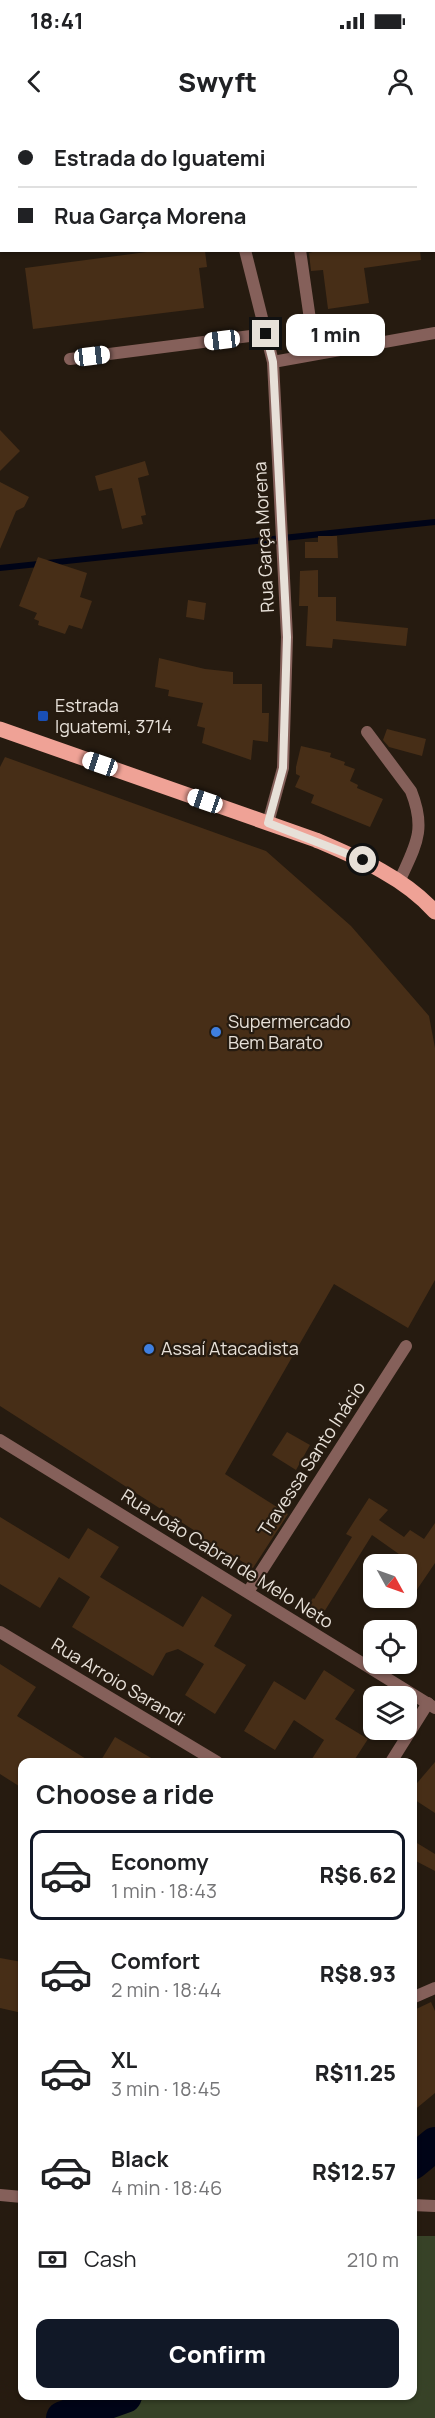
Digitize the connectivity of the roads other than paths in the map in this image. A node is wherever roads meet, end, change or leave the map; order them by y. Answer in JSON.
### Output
{"nodes":[{"id":1,"x":246,"y":252,"type":"edge"},
{"id":2,"x":300,"y":252,"type":"edge"},
{"id":3,"x":435,"y":333,"type":"edge"},
{"id":4,"x":266,"y":334,"type":"junction"},
{"id":5,"x":315,"y":354,"type":"junction"},
{"id":6,"x":70,"y":358,"type":"dead end"},
{"id":7,"x":273,"y":362,"type":"junction"},
{"id":8,"x":0,"y":729,"type":"edge"},
{"id":9,"x":367,"y":732,"type":"dead end"},
{"id":10,"x":268,"y":823,"type":"junction"},
{"id":11,"x":399,"y":882,"type":"junction"},
{"id":12,"x":435,"y":912,"type":"edge"},
{"id":13,"x":406,"y":1346,"type":"dead end"},
{"id":14,"x":0,"y":1440,"type":"edge"},
{"id":15,"x":248,"y":1592,"type":"junction"},
{"id":16,"x":0,"y":1632,"type":"edge"},
{"id":17,"x":431,"y":1706,"type":"edge"},
{"id":18,"x":210,"y":1758,"type":"edge"},
{"id":19,"x":394,"y":1758,"type":"edge"},
{"id":20,"x":435,"y":1988,"type":"edge"},
{"id":21,"x":417,"y":1996,"type":"edge"},
{"id":22,"x":0,"y":2195,"type":"edge"},
{"id":23,"x":18,"y":2196,"type":"edge"},
{"id":24,"x":417,"y":2205,"type":"edge"},
{"id":25,"x":435,"y":2206,"type":"edge"}],
"edges":[{"from":1,"to":4,"type":"street","name":"Rua Garça Morena"},
{"from":2,"to":5,"type":"street"},
{"from":3,"to":5,"type":"street"},
{"from":4,"to":6,"type":"street"},
{"from":4,"to":7,"type":"street","name":"Rua Garça Morena"},
{"from":5,"to":7,"type":"street"},
{"from":7,"to":10,"type":"street","name":"Rua Garça Morena"},
{"from":8,"to":10,"type":"main road"},
{"from":9,"to":11,"type":"street"},
{"from":10,"to":11,"type":"main road"},
{"from":11,"to":12,"type":"main road"},
{"from":13,"to":15,"type":"street","name":"Travessa Santo Inácio"},
{"from":14,"to":15,"type":"street","name":"Rua João Cabral de Melo Neto"},
{"from":15,"to":17,"type":"street","name":"Rua João Cabral de Melo Neto"},
{"from":16,"to":18,"type":"street","name":"Rua Arroio Sarandi"},
{"from":17,"to":19,"type":"street"},
{"from":20,"to":21,"type":"street"},
{"from":22,"to":23,"type":"street"},
{"from":24,"to":25,"type":"street"}]}
